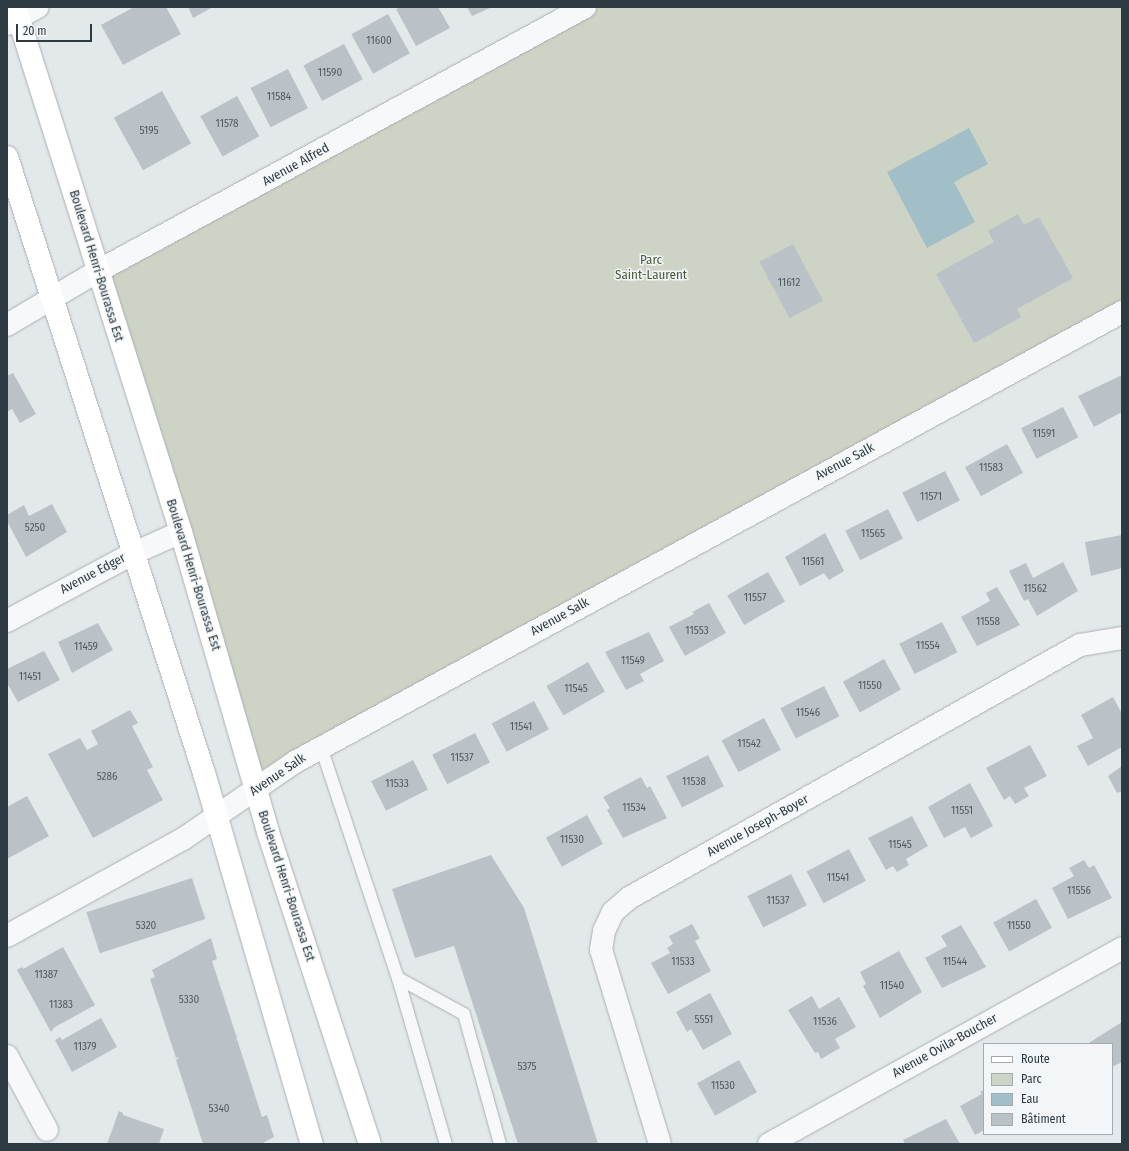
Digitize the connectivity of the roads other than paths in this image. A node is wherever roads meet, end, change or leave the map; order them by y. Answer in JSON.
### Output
{"nodes":[{"id":1,"x":38,"y":7,"type":"edge"},
{"id":2,"x":585,"y":7,"type":"edge"},
{"id":3,"x":13,"y":16,"type":"edge"},
{"id":4,"x":7,"y":157,"type":"edge"},
{"id":5,"x":98,"y":271,"type":"junction"},
{"id":6,"x":53,"y":298,"type":"junction"},
{"id":7,"x":1122,"y":312,"type":"edge"},
{"id":8,"x":7,"y":325,"type":"edge"},
{"id":9,"x":181,"y":532,"type":"junction"},
{"id":10,"x":134,"y":553,"type":"junction"},
{"id":11,"x":7,"y":621,"type":"edge"},
{"id":12,"x":1122,"y":638,"type":"edge"},
{"id":13,"x":321,"y":747,"type":"junction"},
{"id":14,"x":256,"y":790,"type":"junction"},
{"id":15,"x":216,"y":814,"type":"junction"},
{"id":16,"x":7,"y":936,"type":"edge"},
{"id":17,"x":1122,"y":948,"type":"edge"},
{"id":18,"x":398,"y":978,"type":"junction"},
{"id":19,"x":7,"y":1056,"type":"edge"},
{"id":20,"x":47,"y":1130,"type":"dead end"},
{"id":21,"x":312,"y":1144,"type":"edge"},
{"id":22,"x":370,"y":1144,"type":"edge"},
{"id":23,"x":446,"y":1144,"type":"edge"},
{"id":24,"x":500,"y":1144,"type":"edge"},
{"id":25,"x":660,"y":1144,"type":"edge"},
{"id":26,"x":769,"y":1144,"type":"edge"}],
"edges":[{"from":1,"to":3,"type":"street"},
{"from":2,"to":5,"type":"street","name":"Avenue Alfred"},
{"from":3,"to":5,"type":"main road","name":"Boulevard Henri-Bourassa Est"},
{"from":4,"to":6,"type":"main road"},
{"from":5,"to":6,"type":"street","name":"Avenue Alfred"},
{"from":5,"to":9,"type":"main road","name":"Boulevard Henri-Bourassa Est"},
{"from":6,"to":8,"type":"street","name":"Avenue Alfred"},
{"from":6,"to":10,"type":"main road"},
{"from":7,"to":13,"type":"street","name":"Avenue Salk"},
{"from":9,"to":10,"type":"street","name":"Avenue Edger"},
{"from":9,"to":14,"type":"main road","name":"Boulevard Henri-Bourassa Est"},
{"from":10,"to":11,"type":"street","name":"Avenue Edger"},
{"from":10,"to":15,"type":"main road"},
{"from":12,"to":25,"type":"street","name":"Avenue Joseph-Boyer"},
{"from":13,"to":14,"type":"street","name":"Avenue Salk"},
{"from":13,"to":18,"type":"lane"},
{"from":14,"to":15,"type":"street","name":"Avenue Salk"},
{"from":14,"to":22,"type":"main road","name":"Boulevard Henri-Bourassa Est"},
{"from":15,"to":16,"type":"street","name":"Avenue Salk"},
{"from":15,"to":21,"type":"main road"},
{"from":17,"to":26,"type":"street","name":"Avenue Ovila-Boucher"},
{"from":18,"to":23,"type":"lane"},
{"from":18,"to":24,"type":"lane"},
{"from":19,"to":20,"type":"street"}]}
